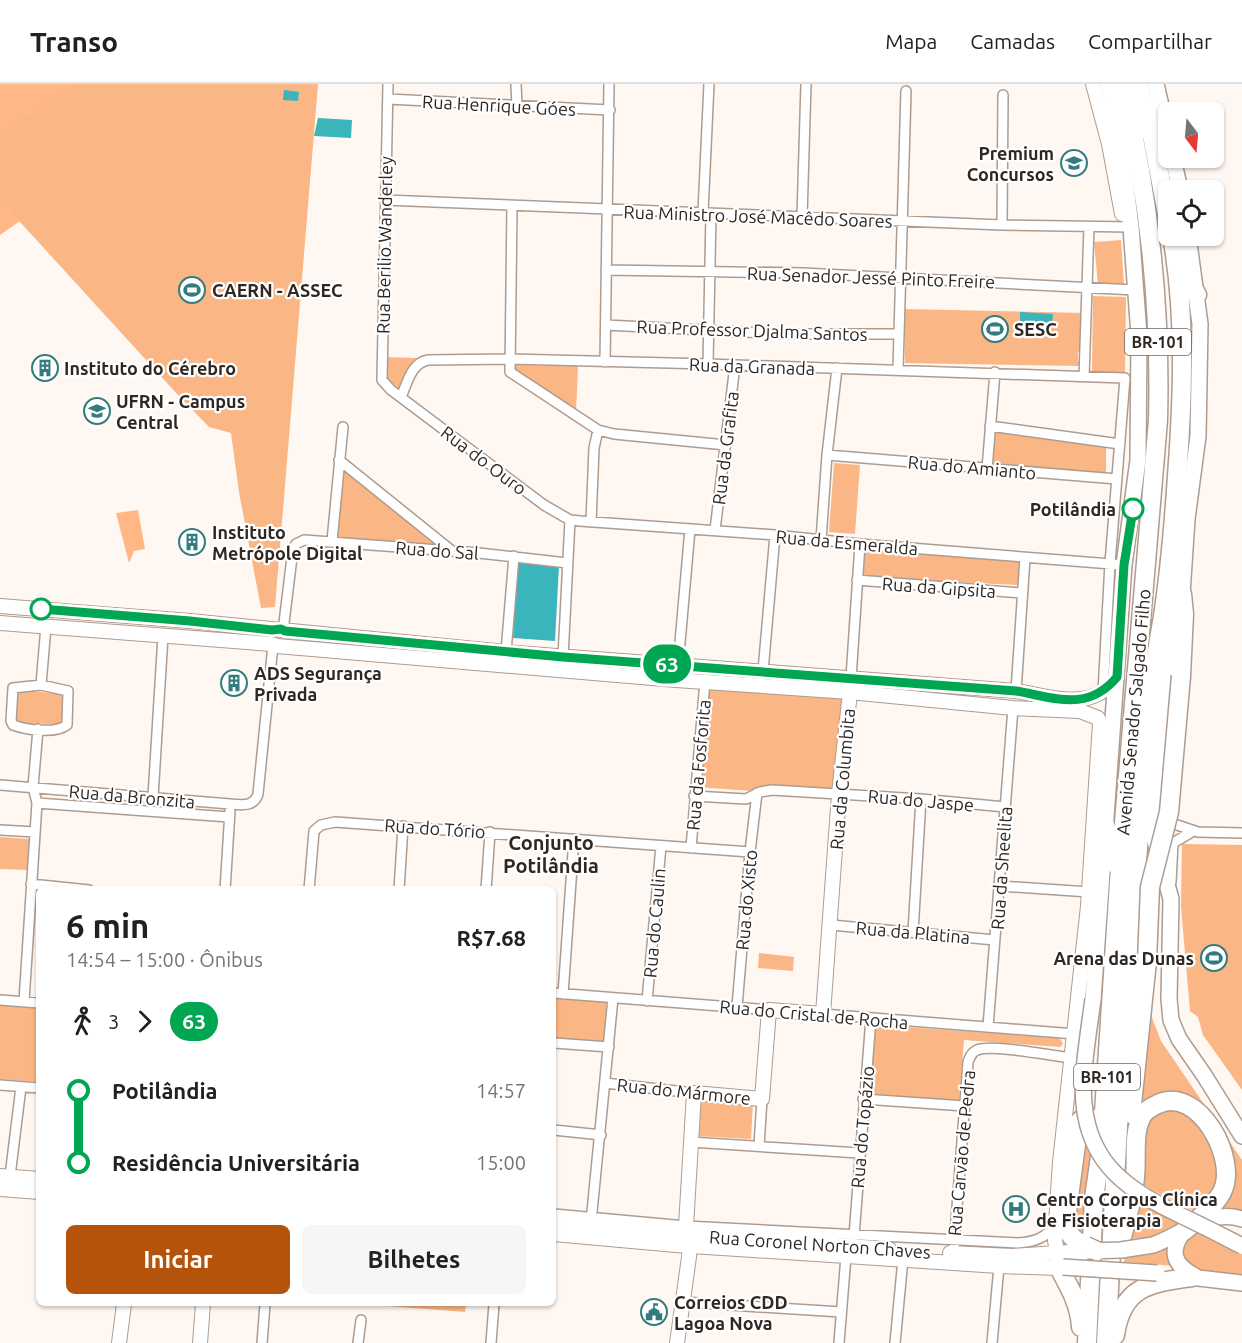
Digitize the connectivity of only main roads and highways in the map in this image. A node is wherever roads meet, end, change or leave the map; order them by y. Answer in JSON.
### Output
{"nodes":[{"id":1,"x":1094,"y":84,"type":"edge"},
{"id":2,"x":1108,"y":84,"type":"edge"},
{"id":3,"x":1122,"y":84,"type":"edge"},
{"id":4,"x":1139,"y":84,"type":"edge"},
{"id":5,"x":1156,"y":84,"type":"edge"},
{"id":6,"x":1160,"y":102,"type":"edge"},
{"id":7,"x":1161,"y":180,"type":"edge"},
{"id":8,"x":1128,"y":228,"type":"junction"},
{"id":9,"x":1173,"y":246,"type":"edge"},
{"id":10,"x":1175,"y":246,"type":"edge"},
{"id":11,"x":1190,"y":246,"type":"edge"},
{"id":12,"x":1197,"y":296,"type":"junction"},
{"id":13,"x":1182,"y":594,"type":"junction"},
{"id":14,"x":0,"y":606,"type":"edge"},
{"id":15,"x":1163,"y":616,"type":"junction"},
{"id":16,"x":0,"y":623,"type":"edge"},
{"id":17,"x":277,"y":641,"type":"junction"},
{"id":18,"x":448,"y":653,"type":"junction"},
{"id":19,"x":1166,"y":665,"type":"junction"},
{"id":20,"x":1117,"y":677,"type":"junction"},
{"id":21,"x":851,"y":678,"type":"junction"},
{"id":22,"x":850,"y":692,"type":"junction"},
{"id":23,"x":1105,"y":825,"type":"junction"},
{"id":24,"x":1119,"y":882,"type":"junction"},
{"id":25,"x":1092,"y":897,"type":"junction"},
{"id":26,"x":823,"y":1014,"type":"joint"},
{"id":27,"x":762,"y":1099,"type":"joint"},
{"id":28,"x":1242,"y":1136,"type":"edge"},
{"id":29,"x":1102,"y":1143,"type":"junction"},
{"id":30,"x":5,"y":1176,"type":"edge"},
{"id":31,"x":36,"y":1179,"type":"edge"},
{"id":32,"x":0,"y":1189,"type":"edge"},
{"id":33,"x":36,"y":1192,"type":"edge"},
{"id":34,"x":1242,"y":1219,"type":"edge"},
{"id":35,"x":556,"y":1224,"type":"edge"},
{"id":36,"x":1184,"y":1230,"type":"junction"},
{"id":37,"x":556,"y":1233,"type":"edge"},
{"id":38,"x":688,"y":1235,"type":"junction"},
{"id":39,"x":1242,"y":1245,"type":"edge"},
{"id":40,"x":1090,"y":1250,"type":"junction"},
{"id":41,"x":1059,"y":1263,"type":"junction"},
{"id":42,"x":1111,"y":1268,"type":"junction"},
{"id":43,"x":1195,"y":1277,"type":"junction"},
{"id":44,"x":1242,"y":1283,"type":"edge"},
{"id":45,"x":1110,"y":1286,"type":"junction"},
{"id":46,"x":124,"y":1306,"type":"edge"},
{"id":47,"x":203,"y":1306,"type":"edge"},
{"id":48,"x":119,"y":1343,"type":"edge"},
{"id":49,"x":200,"y":1343,"type":"edge"},
{"id":50,"x":677,"y":1343,"type":"edge"},
{"id":51,"x":1082,"y":1343,"type":"edge"},
{"id":52,"x":1087,"y":1343,"type":"edge"},
{"id":53,"x":1106,"y":1343,"type":"edge"},
{"id":54,"x":1114,"y":1343,"type":"edge"}],
"edges":[{"from":1,"to":8,"type":"main road"},
{"from":2,"to":8,"type":"main road","name":"Avenida Senador Salgado Filho"},
{"from":3,"to":24,"type":"highway","name":"Avenida Senador Salgado Filho","number":"BR-101"},
{"from":4,"to":7,"type":"highway"},
{"from":5,"to":6,"type":"main road"},
{"from":8,"to":20,"type":"main road","name":"Avenida Senador Salgado Filho"},
{"from":9,"to":15,"type":"highway","name":"Avenida Senador Salgado Filho","number":"BR-101"},
{"from":10,"to":12,"type":"highway"},
{"from":11,"to":12,"type":"main road"},
{"from":12,"to":13,"type":"main road"},
{"from":13,"to":19,"type":"main road"},
{"from":13,"to":42,"type":"highway","bridge":true},
{"from":14,"to":17,"type":"main road"},
{"from":15,"to":19,"type":"highway"},
{"from":15,"to":42,"type":"highway","name":"Avenida Senador Salgado Filho","number":"BR-101"},
{"from":16,"to":17,"type":"main road"},
{"from":17,"to":18,"type":"main road"},
{"from":18,"to":21,"type":"main road"},
{"from":18,"to":22,"type":"main road"},
{"from":19,"to":28,"type":"main road"},
{"from":20,"to":21,"type":"main road"},
{"from":20,"to":23,"type":"main road","name":"Avenida Senador Salgado Filho"},
{"from":21,"to":22,"type":"main road","name":"Rua da Columbita"},
{"from":22,"to":25,"type":"main road","name":"Avenida Senador Salgado Filho"},
{"from":22,"to":26,"type":"main road","name":"Rua da Columbita"},
{"from":23,"to":24,"type":"highway"},
{"from":23,"to":25,"type":"main road","name":"Avenida Senador Salgado Filho"},
{"from":24,"to":29,"type":"highway","name":"Avenida Senador Salgado Filho","number":"BR-101"},
{"from":25,"to":39,"type":"main road","name":"Avenida Senador Salgado Filho","bridge":true},
{"from":25,"to":41,"type":"main road","name":"Avenida Senador Salgado Filho"},
{"from":26,"to":27,"type":"main road","name":"Rua do Cristal de Rocha"},
{"from":27,"to":38,"type":"main road","name":"Rua do Mármore"},
{"from":29,"to":40,"type":"highway"},
{"from":29,"to":52,"type":"highway","name":"Avenida Senador Salgado Filho","number":"BR-101"},
{"from":30,"to":31,"type":"main road"},
{"from":32,"to":33,"type":"main road"},
{"from":34,"to":36,"type":"main road","name":"Rua Coronel Norton Chaves"},
{"from":35,"to":38,"type":"main road","name":"Rua Coronel Norton Chaves"},
{"from":36,"to":40,"type":"main road","name":"Rua Coronel Norton Chaves","bridge":true},
{"from":36,"to":43,"type":"main road"},
{"from":36,"to":45,"type":"highway"},
{"from":37,"to":38,"type":"main road","name":"Rua Coronel Norton Chaves"},
{"from":38,"to":41,"type":"main road","name":"Rua Coronel Norton Chaves"},
{"from":38,"to":41,"type":"main road","name":"Rua Coronel Norton Chaves"},
{"from":38,"to":50,"type":"main road"},
{"from":40,"to":41,"type":"main road","name":"Rua Coronel Norton Chaves"},
{"from":41,"to":43,"type":"main road","bridge":true},
{"from":41,"to":51,"type":"highway"},
{"from":42,"to":45,"type":"highway","name":"Avenida Senador Salgado Filho","number":"BR-101"},
{"from":43,"to":44,"type":"main road"},
{"from":43,"to":54,"type":"highway"},
{"from":45,"to":53,"type":"highway","name":"Avenida Senador Salgado Filho","number":"BR-101"},
{"from":46,"to":48,"type":"main road"},
{"from":47,"to":49,"type":"main road"}]}
